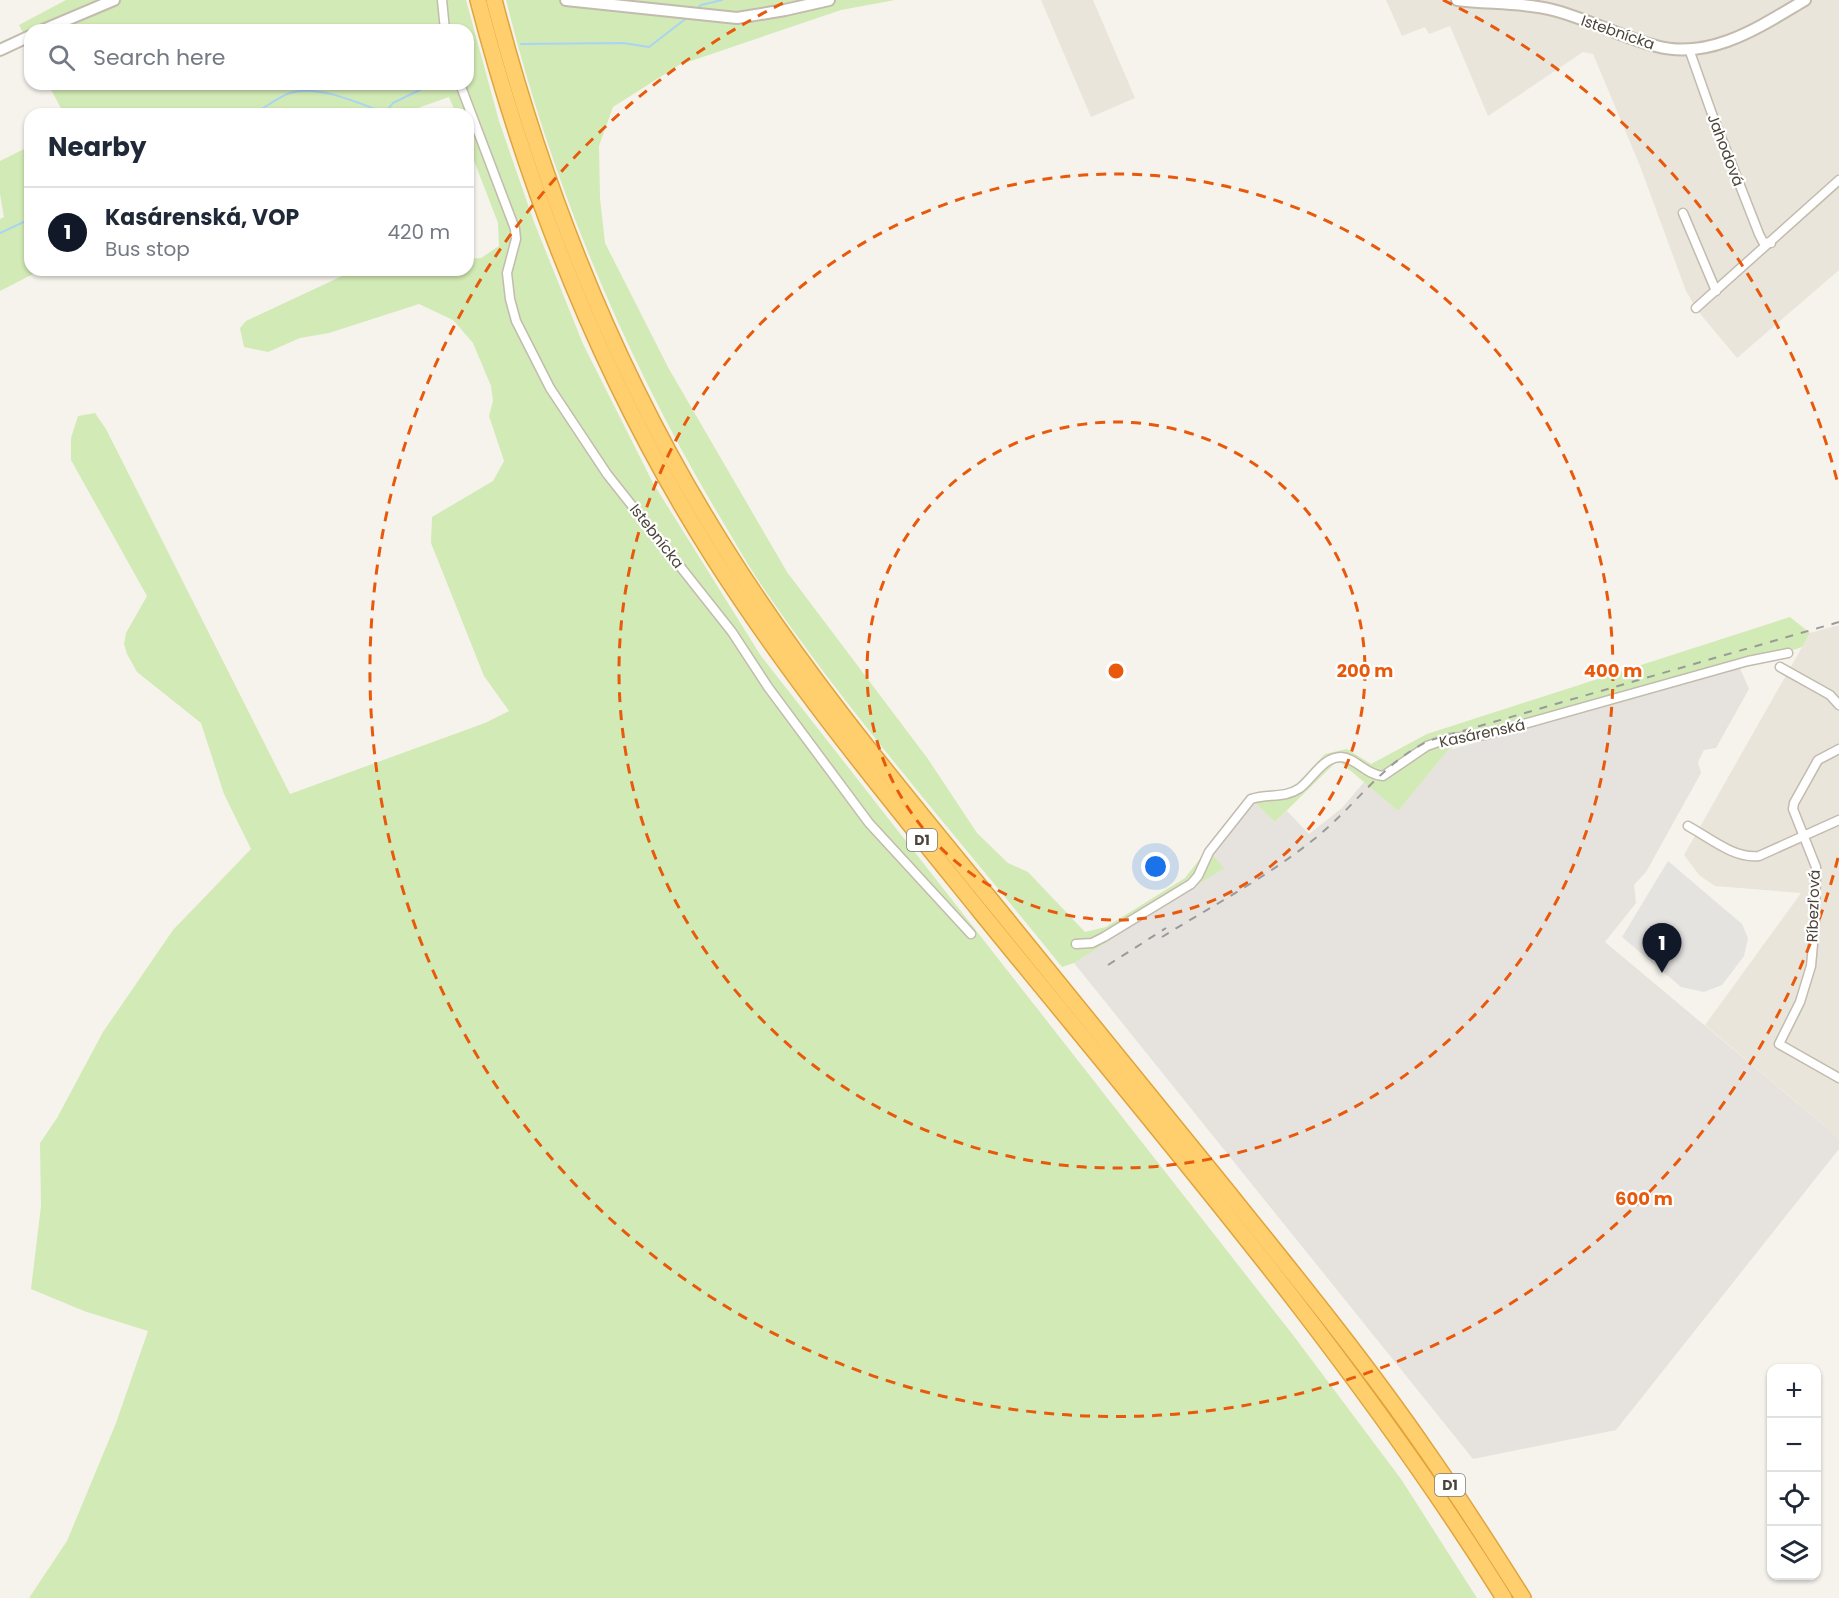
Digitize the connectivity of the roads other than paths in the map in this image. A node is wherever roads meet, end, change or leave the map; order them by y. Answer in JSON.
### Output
{"nodes":[{"id":1,"x":114,"y":0,"type":"edge"},
{"id":2,"x":442,"y":0,"type":"edge"},
{"id":3,"x":566,"y":0,"type":"edge"},
{"id":4,"x":829,"y":0,"type":"edge"},
{"id":5,"x":1457,"y":0,"type":"edge"},
{"id":6,"x":1804,"y":0,"type":"edge"},
{"id":7,"x":487,"y":2,"type":"edge"},
{"id":8,"x":57,"y":24,"type":"edge"},
{"id":9,"x":444,"y":24,"type":"edge"},
{"id":10,"x":24,"y":39,"type":"edge"},
{"id":11,"x":1689,"y":49,"type":"junction"},
{"id":12,"x":0,"y":50,"type":"edge"},
{"id":13,"x":462,"y":90,"type":"edge"},
{"id":14,"x":469,"y":108,"type":"edge"},
{"id":15,"x":474,"y":121,"type":"edge"},
{"id":16,"x":1839,"y":180,"type":"edge"},
{"id":17,"x":1683,"y":213,"type":"dead end"},
{"id":18,"x":1771,"y":243,"type":"junction"},
{"id":19,"x":1716,"y":291,"type":"junction"},
{"id":20,"x":1696,"y":308,"type":"dead end"},
{"id":21,"x":1788,"y":653,"type":"dead end"},
{"id":22,"x":1780,"y":667,"type":"dead end"},
{"id":23,"x":1839,"y":705,"type":"edge"},
{"id":24,"x":1839,"y":748,"type":"edge"},
{"id":25,"x":1839,"y":820,"type":"edge"},
{"id":26,"x":1688,"y":826,"type":"dead end"},
{"id":27,"x":1805,"y":836,"type":"junction"},
{"id":28,"x":971,"y":934,"type":"dead end"},
{"id":29,"x":1076,"y":944,"type":"dead end"},
{"id":30,"x":1839,"y":1078,"type":"edge"},
{"id":31,"x":1504,"y":1598,"type":"edge"},
{"id":32,"x":1523,"y":1598,"type":"edge"}],
"edges":[{"from":1,"to":8,"type":"street"},
{"from":2,"to":9,"type":"street"},
{"from":3,"to":4,"type":"street"},
{"from":5,"to":11,"type":"street","name":"Istebnícka"},
{"from":6,"to":11,"type":"street","name":"Istebnícka"},
{"from":7,"to":31,"type":"highway","number":"D1"},
{"from":7,"to":32,"type":"highway","number":"D1"},
{"from":10,"to":12,"type":"street"},
{"from":11,"to":18,"type":"street","name":"Jahodová"},
{"from":13,"to":14,"type":"street","name":"Istebnícka"},
{"from":15,"to":28,"type":"street","name":"Istebnícka"},
{"from":16,"to":18,"type":"street"},
{"from":17,"to":19,"type":"street"},
{"from":18,"to":19,"type":"street"},
{"from":19,"to":20,"type":"street"},
{"from":21,"to":29,"type":"street","name":"Kasárenská"},
{"from":22,"to":23,"type":"street"},
{"from":24,"to":27,"type":"street","name":"Ríbezľová"},
{"from":25,"to":27,"type":"street"},
{"from":26,"to":27,"type":"street"},
{"from":27,"to":30,"type":"street","name":"Ríbezľová"}]}
